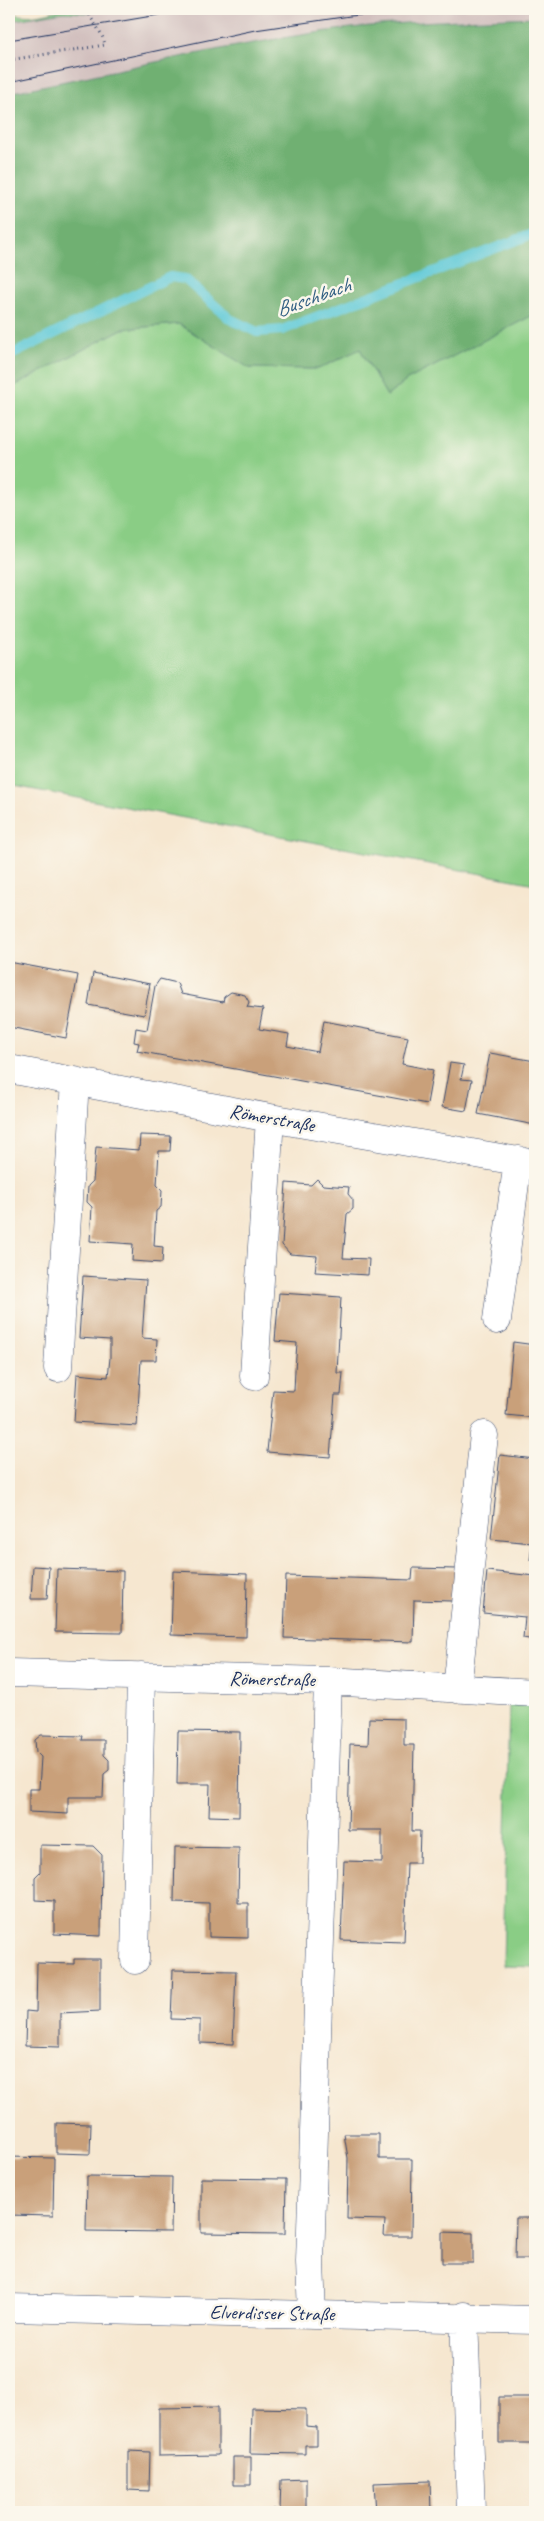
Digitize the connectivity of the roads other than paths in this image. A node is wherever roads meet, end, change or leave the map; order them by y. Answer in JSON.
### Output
{"nodes":[{"id":1,"x":9,"y":1069,"type":"edge"},
{"id":2,"x":75,"y":1082,"type":"junction"},
{"id":3,"x":270,"y":1118,"type":"junction"},
{"id":4,"x":526,"y":1162,"type":"edge"},
{"id":5,"x":496,"y":1320,"type":"dead end"},
{"id":6,"x":58,"y":1368,"type":"dead end"},
{"id":7,"x":254,"y":1376,"type":"dead end"},
{"id":8,"x":484,"y":1435,"type":"dead end"},
{"id":9,"x":9,"y":1673,"type":"edge"},
{"id":10,"x":141,"y":1676,"type":"junction"},
{"id":11,"x":328,"y":1681,"type":"junction"},
{"id":12,"x":457,"y":1689,"type":"junction"},
{"id":13,"x":535,"y":1693,"type":"edge"},
{"id":14,"x":135,"y":1960,"type":"dead end"},
{"id":15,"x":9,"y":2308,"type":"edge"},
{"id":16,"x":312,"y":2314,"type":"junction"},
{"id":17,"x":464,"y":2316,"type":"junction"},
{"id":18,"x":535,"y":2320,"type":"edge"},
{"id":19,"x":471,"y":2512,"type":"edge"}],
"edges":[{"from":1,"to":2,"type":"street","name":"Römerstraße"},
{"from":2,"to":3,"type":"street","name":"Römerstraße"},
{"from":2,"to":6,"type":"street"},
{"from":3,"to":4,"type":"street","name":"Römerstraße"},
{"from":3,"to":7,"type":"street"},
{"from":4,"to":5,"type":"street"},
{"from":8,"to":12,"type":"street"},
{"from":9,"to":10,"type":"street","name":"Römerstraße"},
{"from":10,"to":11,"type":"street","name":"Römerstraße"},
{"from":10,"to":14,"type":"street"},
{"from":11,"to":12,"type":"street","name":"Römerstraße"},
{"from":11,"to":16,"type":"street"},
{"from":12,"to":13,"type":"street","name":"Römerstraße"},
{"from":15,"to":16,"type":"street","name":"Elverdisser Straße"},
{"from":16,"to":17,"type":"street","name":"Elverdisser Straße"},
{"from":17,"to":18,"type":"street","name":"Elverdisser Straße"},
{"from":17,"to":19,"type":"street"}]}
